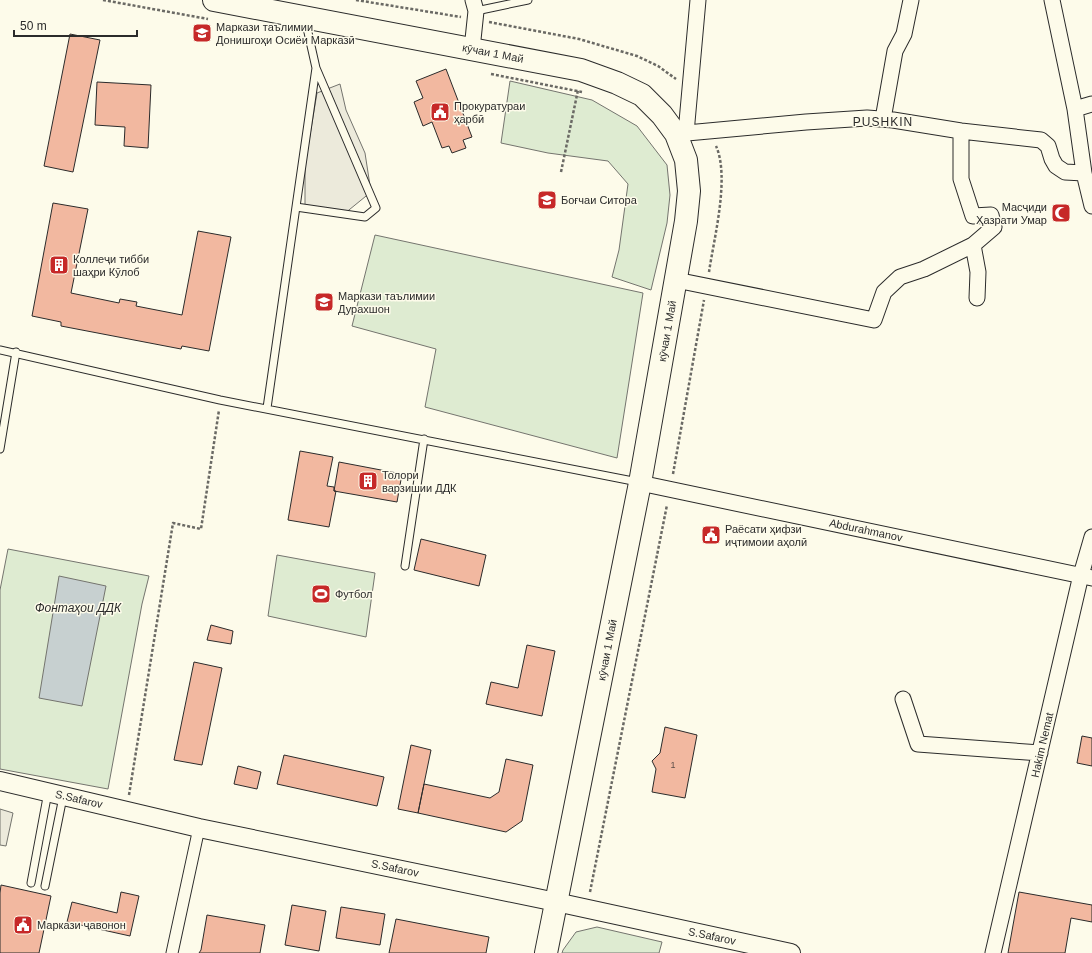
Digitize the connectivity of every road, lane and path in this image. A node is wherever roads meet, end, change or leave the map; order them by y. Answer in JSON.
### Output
{"nodes":[{"id":1,"x":103,"y":0,"type":"edge"},
{"id":2,"x":356,"y":0,"type":"edge"},
{"id":3,"x":528,"y":0,"type":"edge"},
{"id":4,"x":698,"y":0,"type":"edge"},
{"id":5,"x":911,"y":0,"type":"edge"},
{"id":6,"x":1052,"y":0,"type":"edge"},
{"id":7,"x":212,"y":10,"type":"edge"},
{"id":8,"x":290,"y":10,"type":"edge"},
{"id":9,"x":475,"y":10,"type":"edge"},
{"id":10,"x":472,"y":50,"type":"junction"},
{"id":11,"x":316,"y":68,"type":"junction"},
{"id":12,"x":581,"y":70,"type":"junction"},
{"id":13,"x":485,"y":73,"type":"dead end"},
{"id":14,"x":577,"y":91,"type":"junction"},
{"id":15,"x":586,"y":93,"type":"dead end"},
{"id":16,"x":689,"y":96,"type":"junction"},
{"id":17,"x":1092,"y":104,"type":"edge"},
{"id":18,"x":1075,"y":109,"type":"junction"},
{"id":19,"x":883,"y":119,"type":"junction"},
{"id":20,"x":710,"y":131,"type":"junction"},
{"id":21,"x":961,"y":131,"type":"junction"},
{"id":22,"x":681,"y":134,"type":"junction"},
{"id":23,"x":561,"y":172,"type":"dead end"},
{"id":24,"x":1084,"y":173,"type":"junction"},
{"id":25,"x":1092,"y":206,"type":"edge"},
{"id":26,"x":296,"y":207,"type":"junction"},
{"id":27,"x":973,"y":245,"type":"junction"},
{"id":28,"x":676,"y":280,"type":"junction"},
{"id":29,"x":707,"y":286,"type":"junction"},
{"id":30,"x":977,"y":298,"type":"dead end"},
{"id":31,"x":0,"y":350,"type":"edge"},
{"id":32,"x":16,"y":352,"type":"junction"},
{"id":33,"x":220,"y":400,"type":"junction"},
{"id":34,"x":267,"y":408,"type":"junction"},
{"id":35,"x":424,"y":439,"type":"junction"},
{"id":36,"x":0,"y":449,"type":"edge"},
{"id":37,"x":640,"y":483,"type":"junction"},
{"id":38,"x":670,"y":489,"type":"junction"},
{"id":39,"x":1092,"y":537,"type":"edge"},
{"id":40,"x":405,"y":566,"type":"dead end"},
{"id":41,"x":1087,"y":576,"type":"edge"},
{"id":42,"x":903,"y":699,"type":"dead end"},
{"id":43,"x":1040,"y":753,"type":"junction"},
{"id":44,"x":0,"y":781,"type":"edge"},
{"id":45,"x":56,"y":793,"type":"junction"},
{"id":46,"x":126,"y":810,"type":"junction"},
{"id":47,"x":199,"y":828,"type":"junction"},
{"id":48,"x":31,"y":883,"type":"dead end"},
{"id":49,"x":45,"y":886,"type":"dead end"},
{"id":50,"x":556,"y":902,"type":"junction"},
{"id":51,"x":587,"y":908,"type":"junction"},
{"id":52,"x":172,"y":953,"type":"edge"},
{"id":53,"x":546,"y":953,"type":"edge"},
{"id":54,"x":791,"y":953,"type":"edge"},
{"id":55,"x":993,"y":953,"type":"edge"}],
"edges":[{"from":1,"to":7,"type":"path"},
{"from":2,"to":9,"type":"path"},
{"from":3,"to":9,"type":"lane"},
{"from":4,"to":16,"type":"street"},
{"from":5,"to":19,"type":"street"},
{"from":6,"to":18,"type":"street"},
{"from":7,"to":8,"type":"main road","name":"кӯчаи 1 Май"},
{"from":8,"to":10,"type":"main road","name":"кӯчаи 1 Май"},
{"from":8,"to":11,"type":"lane"},
{"from":9,"to":10,"type":"street"},
{"from":9,"to":16,"type":"path"},
{"from":10,"to":12,"type":"main road","name":"кӯчаи 1 Май"},
{"from":11,"to":26,"type":"lane"},
{"from":11,"to":26,"type":"lane"},
{"from":12,"to":14,"type":"path"},
{"from":12,"to":22,"type":"main road","name":"кӯчаи 1 Май"},
{"from":13,"to":14,"type":"path"},
{"from":14,"to":15,"type":"path"},
{"from":14,"to":23,"type":"path"},
{"from":16,"to":22,"type":"street"},
{"from":17,"to":18,"type":"street"},
{"from":18,"to":24,"type":"street"},
{"from":19,"to":20,"type":"street"},
{"from":19,"to":21,"type":"street"},
{"from":20,"to":22,"type":"street"},
{"from":20,"to":29,"type":"path"},
{"from":21,"to":24,"type":"street"},
{"from":21,"to":27,"type":"street"},
{"from":22,"to":28,"type":"main road","name":"кӯчаи 1 Май"},
{"from":24,"to":25,"type":"street"},
{"from":26,"to":34,"type":"lane"},
{"from":27,"to":29,"type":"street"},
{"from":27,"to":30,"type":"street"},
{"from":28,"to":29,"type":"street"},
{"from":28,"to":37,"type":"main road","name":"кӯчаи 1 Май"},
{"from":29,"to":38,"type":"path"},
{"from":31,"to":32,"type":"lane"},
{"from":32,"to":33,"type":"lane"},
{"from":32,"to":36,"type":"lane"},
{"from":33,"to":34,"type":"lane"},
{"from":33,"to":46,"type":"path"},
{"from":34,"to":35,"type":"lane"},
{"from":35,"to":37,"type":"lane"},
{"from":35,"to":40,"type":"lane"},
{"from":37,"to":38,"type":"street","name":"Abdurahmanov"},
{"from":37,"to":50,"type":"main road","name":"кӯчаи 1 Май"},
{"from":38,"to":41,"type":"street","name":"Abdurahmanov"},
{"from":38,"to":51,"type":"path"},
{"from":39,"to":41,"type":"street","name":"Hakim Nemat"},
{"from":41,"to":43,"type":"street","name":"Hakim Nemat"},
{"from":42,"to":43,"type":"street"},
{"from":43,"to":55,"type":"street","name":"Hakim Nemat"},
{"from":44,"to":45,"type":"street","name":"S.Safarov"},
{"from":45,"to":46,"type":"street","name":"S.Safarov"},
{"from":45,"to":48,"type":"lane"},
{"from":45,"to":49,"type":"lane"},
{"from":46,"to":47,"type":"street","name":"S.Safarov"},
{"from":47,"to":50,"type":"street","name":"S.Safarov"},
{"from":47,"to":52,"type":"street"},
{"from":50,"to":51,"type":"street","name":"S.Safarov"},
{"from":50,"to":53,"type":"main road","name":"кӯчаи 1 Май"},
{"from":51,"to":54,"type":"street","name":"S.Safarov"}]}
